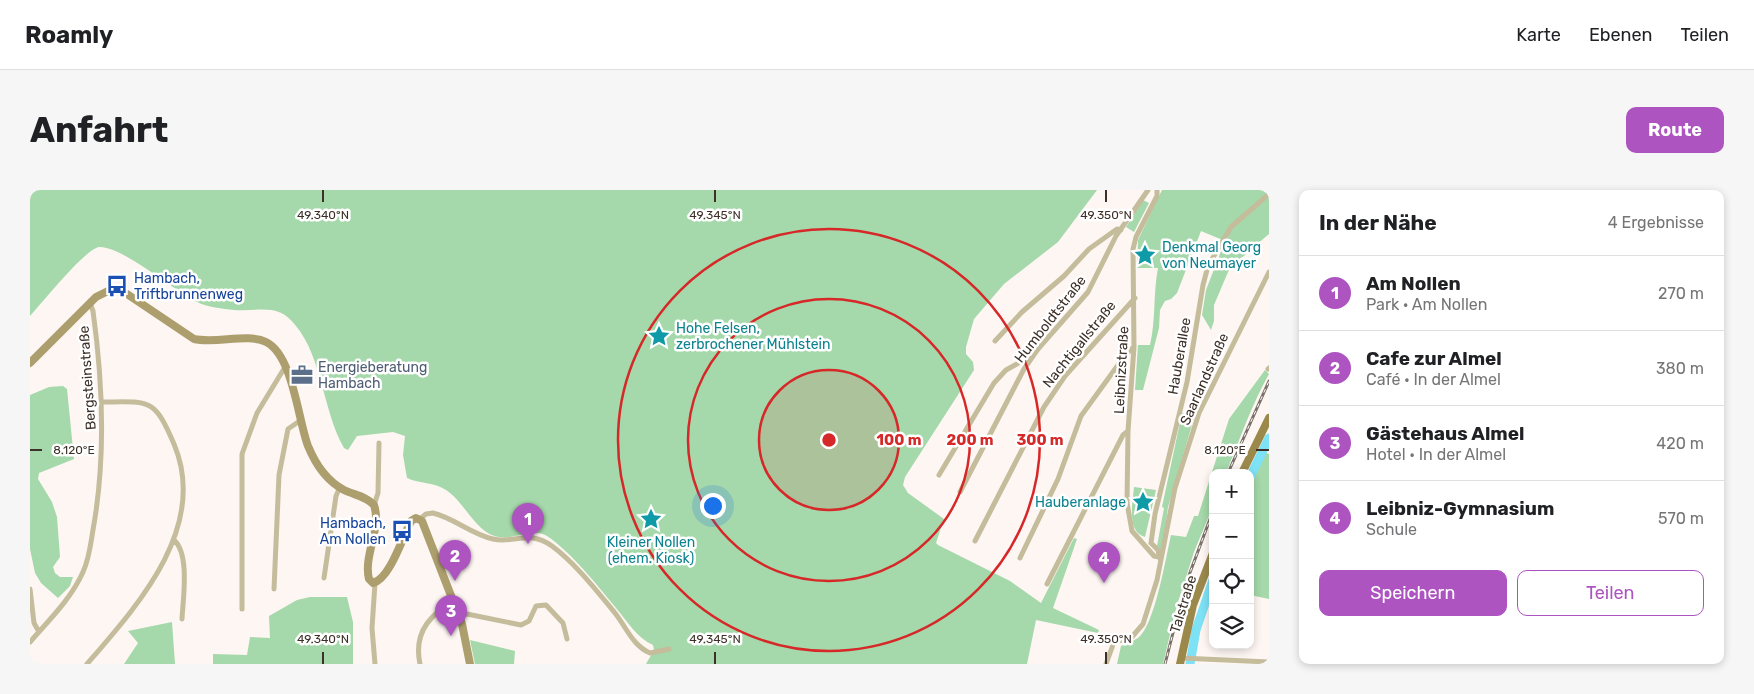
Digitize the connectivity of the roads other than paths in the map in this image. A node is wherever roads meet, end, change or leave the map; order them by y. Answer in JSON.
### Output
{"nodes":[{"id":1,"x":1148,"y":190,"type":"edge"},
{"id":2,"x":1157,"y":191,"type":"edge"},
{"id":3,"x":1269,"y":194,"type":"edge"},
{"id":4,"x":1121,"y":230,"type":"junction"},
{"id":5,"x":1269,"y":272,"type":"edge"},
{"id":6,"x":1135,"y":298,"type":"junction"},
{"id":7,"x":91,"y":305,"type":"junction"},
{"id":8,"x":995,"y":341,"type":"dead end"},
{"id":9,"x":1134,"y":347,"type":"junction"},
{"id":10,"x":1033,"y":355,"type":"junction"},
{"id":11,"x":30,"y":363,"type":"edge"},
{"id":12,"x":285,"y":367,"type":"junction"},
{"id":13,"x":102,"y":402,"type":"junction"},
{"id":14,"x":1269,"y":418,"type":"edge"},
{"id":15,"x":301,"y":420,"type":"junction"},
{"id":16,"x":1128,"y":431,"type":"junction"},
{"id":17,"x":379,"y":443,"type":"dead end"},
{"id":18,"x":1244,"y":469,"type":"edge"},
{"id":19,"x":939,"y":475,"type":"dead end"},
{"id":20,"x":340,"y":487,"type":"junction"},
{"id":21,"x":960,"y":492,"type":"dead end"},
{"id":22,"x":374,"y":505,"type":"junction"},
{"id":23,"x":420,"y":519,"type":"junction"},
{"id":24,"x":174,"y":540,"type":"junction"},
{"id":25,"x":975,"y":541,"type":"dead end"},
{"id":26,"x":1151,"y":543,"type":"junction"},
{"id":27,"x":1146,"y":548,"type":"junction"},
{"id":28,"x":1020,"y":558,"type":"dead end"},
{"id":29,"x":1160,"y":558,"type":"junction"},
{"id":30,"x":1211,"y":559,"type":"edge"},
{"id":31,"x":324,"y":578,"type":"dead end"},
{"id":32,"x":375,"y":582,"type":"junction"},
{"id":33,"x":1047,"y":584,"type":"dead end"},
{"id":34,"x":30,"y":588,"type":"edge"},
{"id":35,"x":274,"y":588,"type":"dead end"},
{"id":36,"x":452,"y":603,"type":"junction"},
{"id":37,"x":242,"y":609,"type":"dead end"},
{"id":38,"x":458,"y":616,"type":"junction"},
{"id":39,"x":182,"y":619,"type":"dead end"},
{"id":40,"x":39,"y":632,"type":"junction"},
{"id":41,"x":567,"y":639,"type":"dead end"},
{"id":42,"x":30,"y":642,"type":"edge"},
{"id":43,"x":669,"y":649,"type":"dead end"},
{"id":44,"x":1185,"y":660,"type":"edge"},
{"id":45,"x":1269,"y":662,"type":"edge"},
{"id":46,"x":1259,"y":663,"type":"edge"},
{"id":47,"x":87,"y":664,"type":"edge"},
{"id":48,"x":375,"y":664,"type":"edge"},
{"id":49,"x":420,"y":664,"type":"edge"},
{"id":50,"x":470,"y":664,"type":"edge"},
{"id":51,"x":1106,"y":664,"type":"edge"}],
"edges":[{"from":1,"to":4,"type":"street","name":"Humboldtstraße"},
{"from":2,"to":6,"type":"street","name":"Leibnizstraße"},
{"from":3,"to":26,"type":"street","name":"Hauberallee"},
{"from":4,"to":8,"type":"street"},
{"from":4,"to":10,"type":"street","name":"Humboldtstraße"},
{"from":5,"to":29,"type":"street","name":"Saarlandstraße"},
{"from":6,"to":9,"type":"street","name":"Leibnizstraße"},
{"from":6,"to":25,"type":"street","name":"Nachtigallstraße"},
{"from":7,"to":11,"type":"street"},
{"from":7,"to":12,"type":"street"},
{"from":7,"to":13,"type":"street","name":"Bergsteinstraße"},
{"from":9,"to":16,"type":"street","name":"Leibnizstraße"},
{"from":9,"to":28,"type":"street"},
{"from":10,"to":19,"type":"street"},
{"from":10,"to":21,"type":"street","name":"Humboldtstraße"},
{"from":12,"to":15,"type":"street"},
{"from":12,"to":37,"type":"street"},
{"from":13,"to":24,"type":"street"},
{"from":13,"to":40,"type":"street","name":"Bergsteinstraße"},
{"from":14,"to":18,"type":"main road"},
{"from":15,"to":20,"type":"street"},
{"from":15,"to":35,"type":"street"},
{"from":16,"to":27,"type":"street","name":"Leibnizstraße"},
{"from":16,"to":33,"type":"street"},
{"from":17,"to":22,"type":"street"},
{"from":20,"to":22,"type":"street"},
{"from":20,"to":31,"type":"street"},
{"from":22,"to":32,"type":"street"},
{"from":23,"to":32,"type":"street"},
{"from":23,"to":36,"type":"street"},
{"from":23,"to":43,"type":"street"},
{"from":24,"to":39,"type":"street"},
{"from":24,"to":47,"type":"street"},
{"from":26,"to":27,"type":"street"},
{"from":26,"to":29,"type":"street"},
{"from":27,"to":29,"type":"street","name":"Leibnizstraße"},
{"from":29,"to":51,"type":"street","name":"Saarlandstraße"},
{"from":30,"to":44,"type":"main road","name":"Talstraße"},
{"from":32,"to":48,"type":"street"},
{"from":34,"to":40,"type":"street"},
{"from":36,"to":38,"type":"street"},
{"from":36,"to":49,"type":"street"},
{"from":38,"to":41,"type":"street"},
{"from":38,"to":50,"type":"street"},
{"from":40,"to":42,"type":"street","name":"Bergsteinstraße"},
{"from":44,"to":46,"type":"street"},
{"from":45,"to":46,"type":"street"}]}
